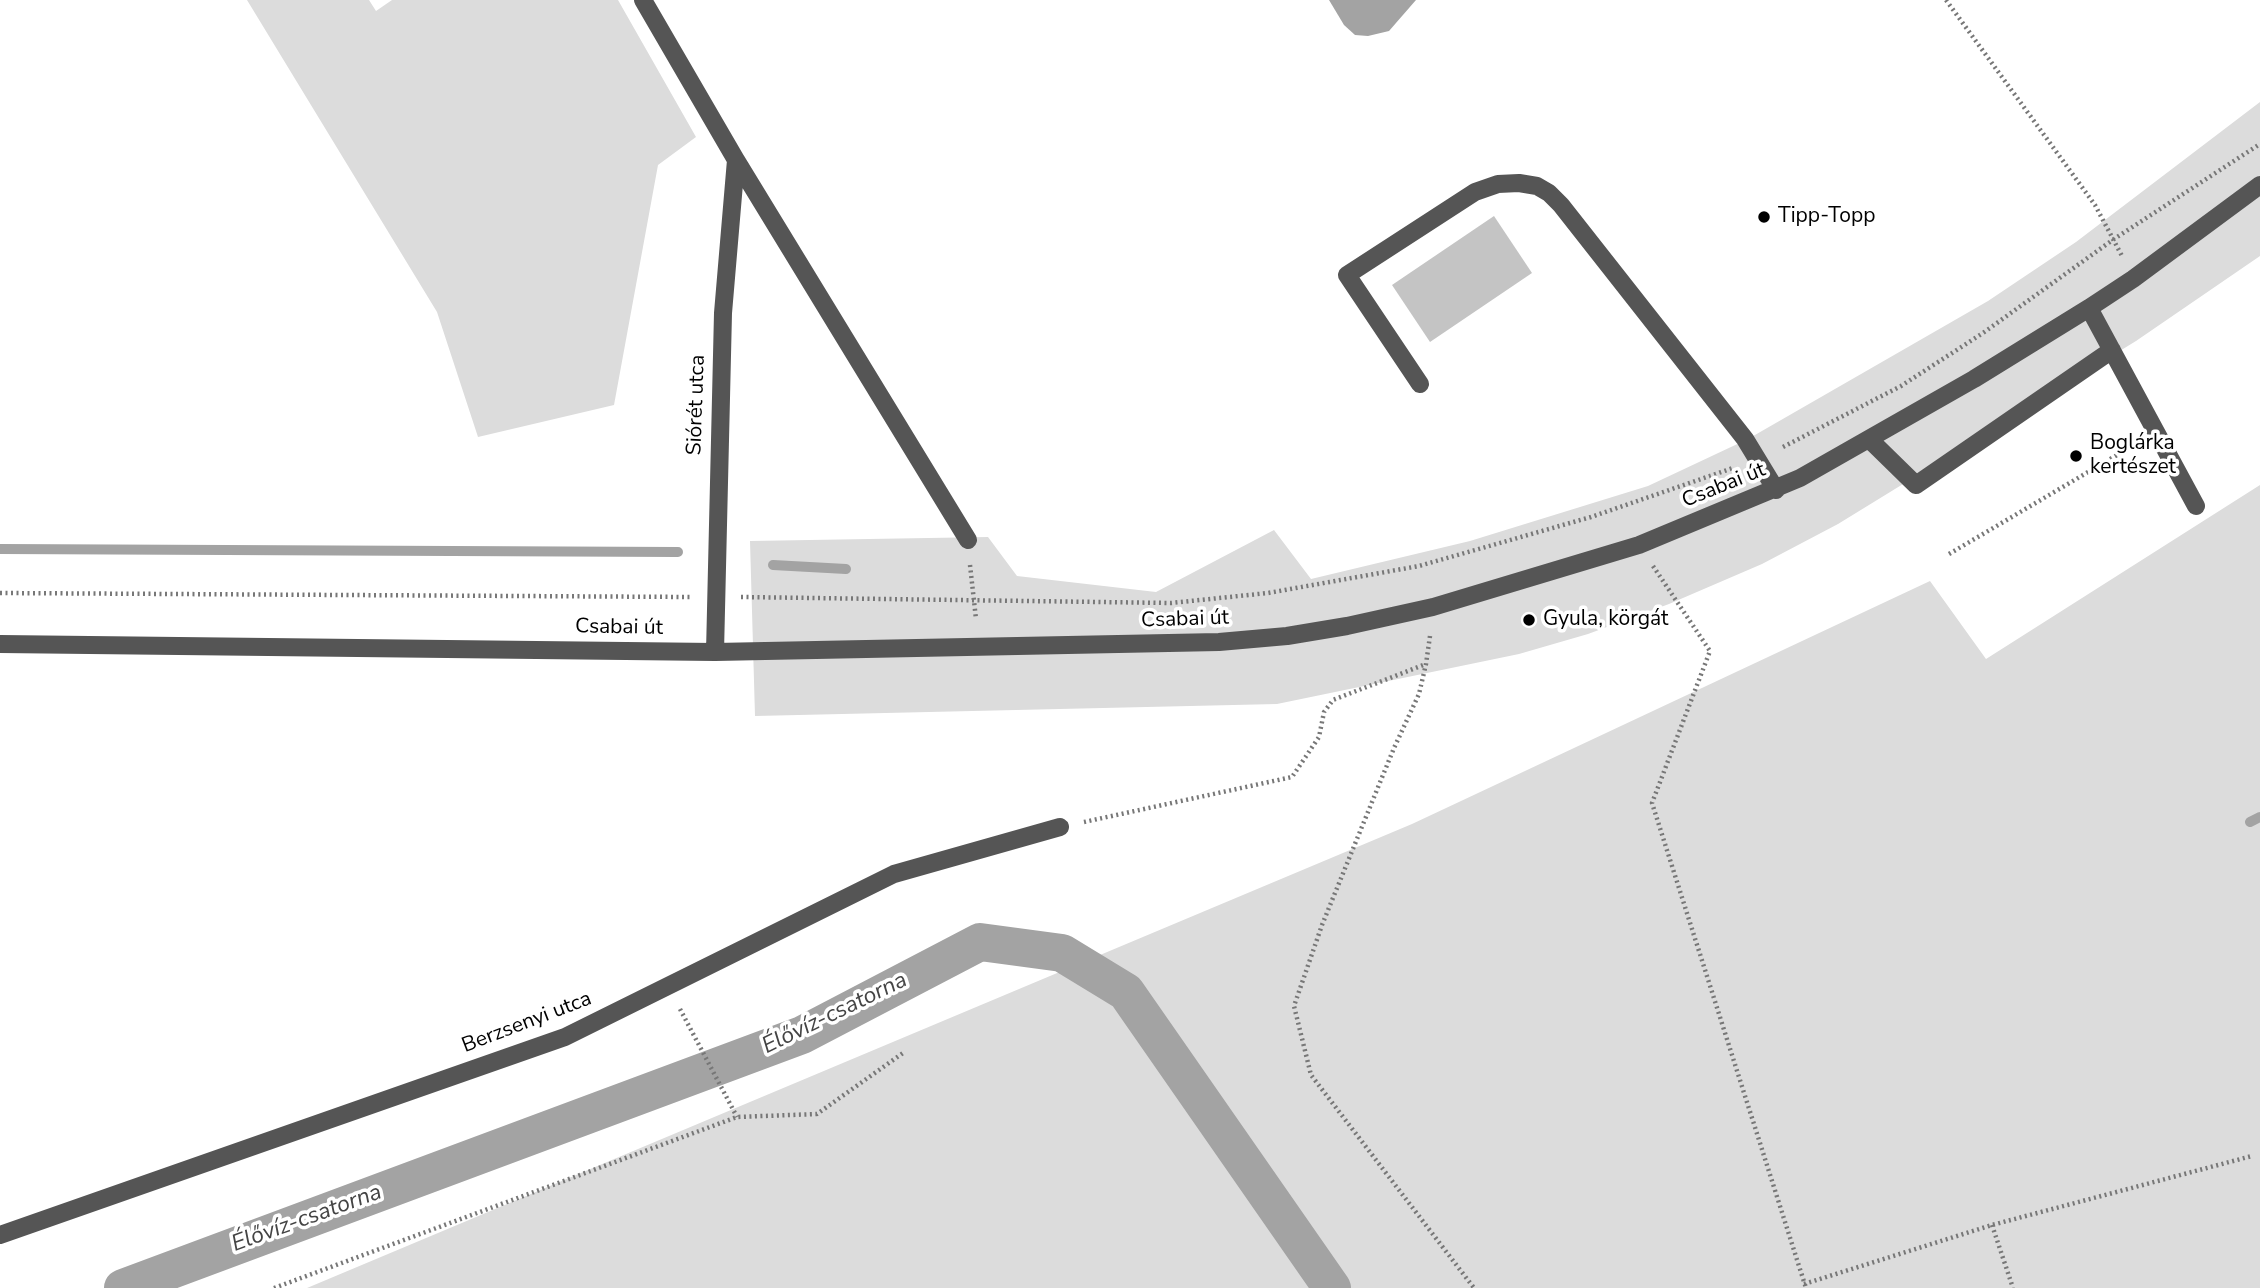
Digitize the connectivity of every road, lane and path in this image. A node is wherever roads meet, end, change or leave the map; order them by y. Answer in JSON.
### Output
{"nodes":[{"id":1,"x":643,"y":0,"type":"edge"},
{"id":2,"x":1946,"y":0,"type":"edge"},
{"id":3,"x":2260,"y":144,"type":"edge"},
{"id":4,"x":736,"y":160,"type":"junction"},
{"id":5,"x":2260,"y":185,"type":"edge"},
{"id":6,"x":2113,"y":239,"type":"junction"},
{"id":7,"x":2133,"y":279,"type":"junction"},
{"id":8,"x":2089,"y":308,"type":"junction"},
{"id":9,"x":2112,"y":350,"type":"junction"},
{"id":10,"x":1420,"y":384,"type":"dead end"},
{"id":11,"x":2156,"y":432,"type":"junction"},
{"id":12,"x":1870,"y":440,"type":"junction"},
{"id":13,"x":1758,"y":460,"type":"junction"},
{"id":14,"x":1776,"y":490,"type":"junction"},
{"id":15,"x":2196,"y":506,"type":"dead end"},
{"id":16,"x":968,"y":540,"type":"joint"},
{"id":17,"x":1639,"y":545,"type":"junction"},
{"id":18,"x":1949,"y":554,"type":"dead end"},
{"id":19,"x":0,"y":593,"type":"edge"},
{"id":20,"x":715,"y":597,"type":"junction"},
{"id":21,"x":973,"y":601,"type":"junction"},
{"id":22,"x":1433,"y":607,"type":"junction"},
{"id":23,"x":0,"y":644,"type":"edge"},
{"id":24,"x":979,"y":648,"type":"junction"},
{"id":25,"x":715,"y":652,"type":"junction"},
{"id":26,"x":1426,"y":664,"type":"junction"},
{"id":27,"x":1060,"y":827,"type":"joint"},
{"id":28,"x":696,"y":1038,"type":"dead end"},
{"id":29,"x":902,"y":1053,"type":"dead end"},
{"id":30,"x":737,"y":1117,"type":"junction"},
{"id":31,"x":2252,"y":1156,"type":"dead end"},
{"id":32,"x":1992,"y":1225,"type":"junction"},
{"id":33,"x":0,"y":1235,"type":"edge"},
{"id":34,"x":1805,"y":1286,"type":"edge"},
{"id":35,"x":274,"y":1288,"type":"edge"},
{"id":36,"x":1474,"y":1288,"type":"edge"},
{"id":37,"x":2013,"y":1288,"type":"edge"}],
"edges":[{"from":1,"to":4,"type":"street"},
{"from":2,"to":6,"type":"path"},
{"from":3,"to":6,"type":"path"},
{"from":4,"to":16,"type":"street"},
{"from":4,"to":20,"type":"street","name":"Siórét utca"},
{"from":5,"to":7,"type":"street","name":"Csabai út"},
{"from":6,"to":7,"type":"path"},
{"from":6,"to":13,"type":"path"},
{"from":7,"to":8,"type":"street","name":"Csabai út"},
{"from":8,"to":9,"type":"street"},
{"from":8,"to":12,"type":"street","name":"Csabai út"},
{"from":9,"to":11,"type":"street"},
{"from":9,"to":12,"type":"street"},
{"from":10,"to":13,"type":"street"},
{"from":11,"to":15,"type":"street"},
{"from":11,"to":18,"type":"path"},
{"from":12,"to":14,"type":"street","name":"Csabai út"},
{"from":13,"to":14,"type":"street"},
{"from":13,"to":21,"type":"path"},
{"from":14,"to":17,"type":"street","name":"Csabai út"},
{"from":16,"to":21,"type":"path"},
{"from":17,"to":22,"type":"street","name":"Csabai út"},
{"from":17,"to":34,"type":"path"},
{"from":19,"to":20,"type":"path"},
{"from":20,"to":21,"type":"path"},
{"from":20,"to":25,"type":"street","name":"Siórét utca"},
{"from":21,"to":24,"type":"path"},
{"from":22,"to":24,"type":"street","name":"Csabai út"},
{"from":22,"to":26,"type":"path"},
{"from":23,"to":25,"type":"street","name":"Csabai út"},
{"from":24,"to":25,"type":"street","name":"Csabai út"},
{"from":26,"to":27,"type":"path"},
{"from":26,"to":36,"type":"path"},
{"from":27,"to":33,"type":"street","name":"Berzsenyi utca"},
{"from":28,"to":30,"type":"path"},
{"from":29,"to":30,"type":"path"},
{"from":30,"to":35,"type":"path"},
{"from":31,"to":32,"type":"path"},
{"from":32,"to":34,"type":"path"},
{"from":32,"to":37,"type":"path"}]}
